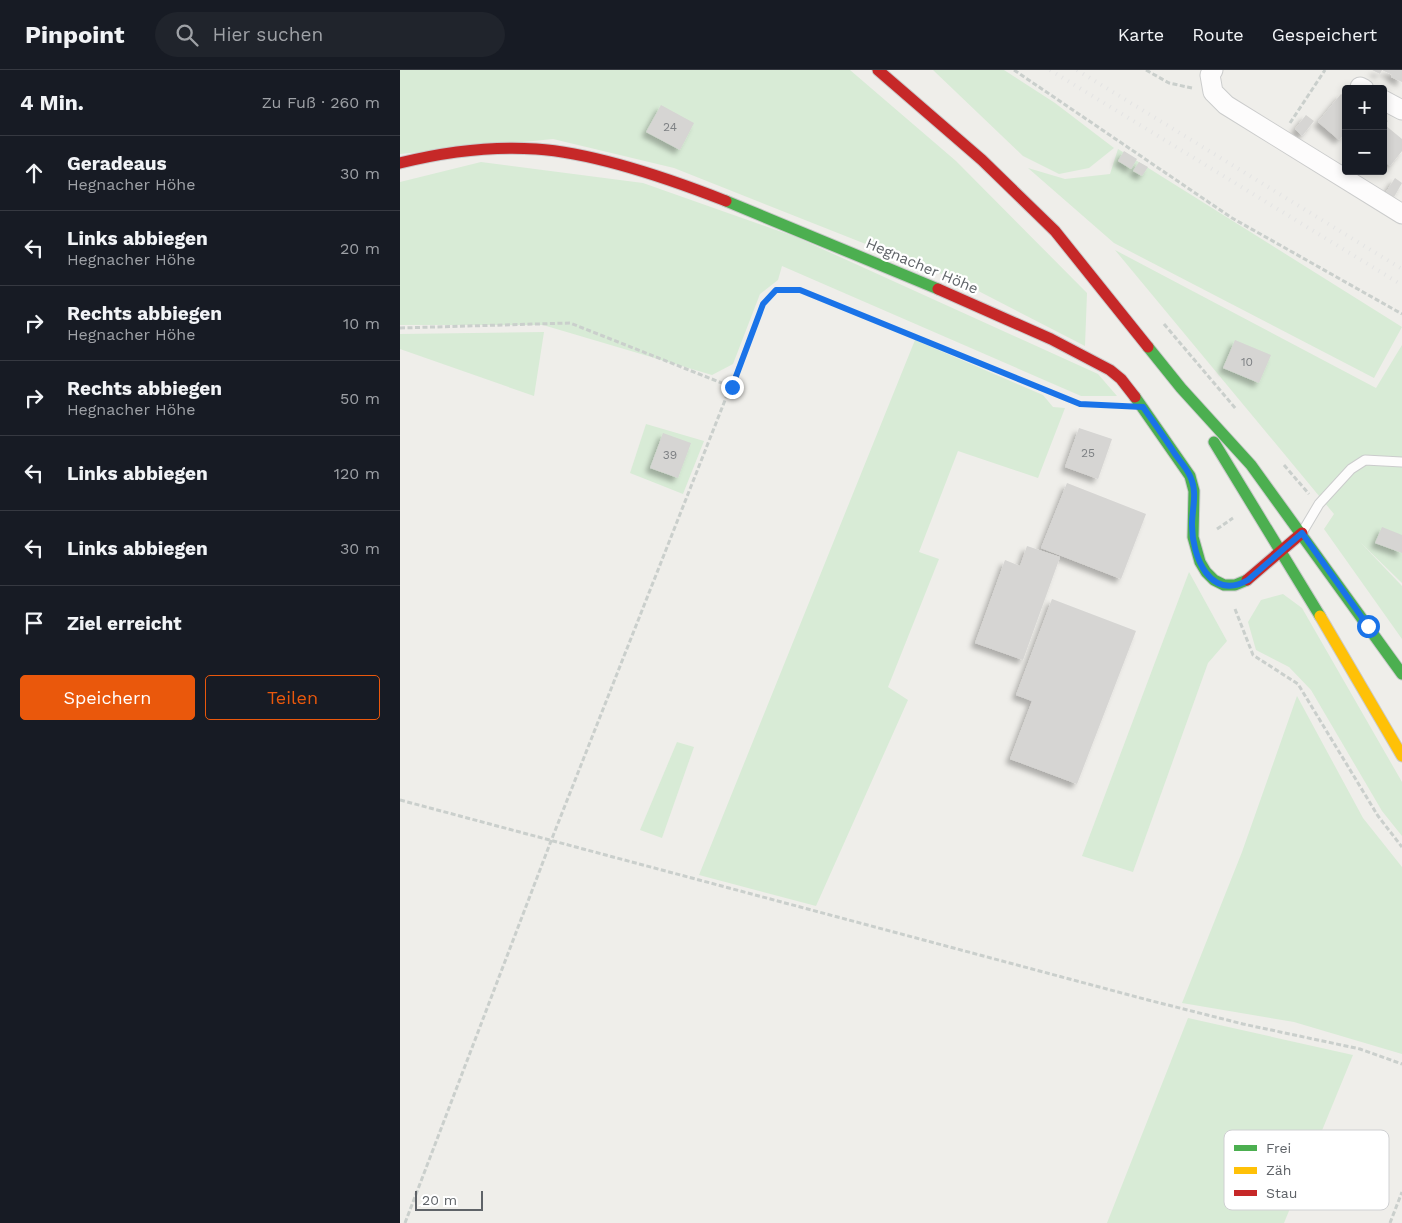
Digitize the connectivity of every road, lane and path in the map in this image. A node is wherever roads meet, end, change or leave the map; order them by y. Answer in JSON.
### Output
{"nodes":[{"id":1,"x":878,"y":70,"type":"edge"},
{"id":2,"x":1014,"y":70,"type":"edge"},
{"id":3,"x":1146,"y":70,"type":"edge"},
{"id":4,"x":1156,"y":70,"type":"edge"},
{"id":5,"x":1213,"y":70,"type":"edge"},
{"id":6,"x":1325,"y":70,"type":"edge"},
{"id":7,"x":1156,"y":76,"type":"junction"},
{"id":8,"x":1213,"y":92,"type":"junction"},
{"id":9,"x":1387,"y":102,"type":"edge"},
{"id":10,"x":1402,"y":110,"type":"edge"},
{"id":11,"x":1280,"y":138,"type":"junction"},
{"id":12,"x":400,"y":163,"type":"edge"},
{"id":13,"x":1402,"y":214,"type":"edge"},
{"id":14,"x":1402,"y":314,"type":"edge"},
{"id":15,"x":400,"y":328,"type":"edge"},
{"id":16,"x":732,"y":387,"type":"junction"},
{"id":17,"x":1181,"y":388,"type":"junction"},
{"id":18,"x":1143,"y":407,"type":"junction"},
{"id":19,"x":1402,"y":462,"type":"edge"},
{"id":20,"x":1302,"y":533,"type":"junction"},
{"id":21,"x":1281,"y":551,"type":"junction"},
{"id":22,"x":1227,"y":587,"type":"junction"},
{"id":23,"x":1402,"y":674,"type":"edge"},
{"id":24,"x":1376,"y":712,"type":"junction"},
{"id":25,"x":1402,"y":734,"type":"edge"},
{"id":26,"x":1402,"y":756,"type":"edge"},
{"id":27,"x":400,"y":800,"type":"edge"},
{"id":28,"x":552,"y":841,"type":"junction"},
{"id":29,"x":1402,"y":847,"type":"edge"},
{"id":30,"x":1402,"y":1064,"type":"edge"},
{"id":31,"x":1402,"y":1192,"type":"edge"},
{"id":32,"x":405,"y":1223,"type":"edge"},
{"id":33,"x":1390,"y":1223,"type":"edge"}],
"edges":[{"from":1,"to":17,"type":"main road"},
{"from":2,"to":14,"type":"path"},
{"from":3,"to":7,"type":"path"},
{"from":4,"to":7,"type":"path"},
{"from":5,"to":8,"type":"street"},
{"from":6,"to":11,"type":"path"},
{"from":7,"to":8,"type":"path"},
{"from":8,"to":11,"type":"street"},
{"from":9,"to":10,"type":"street"},
{"from":11,"to":13,"type":"street"},
{"from":12,"to":18,"type":"main road","name":"Hegnacher Höhe"},
{"from":15,"to":16,"type":"path"},
{"from":16,"to":18,"type":"path"},
{"from":16,"to":28,"type":"path"},
{"from":17,"to":20,"type":"main road"},
{"from":17,"to":21,"type":"main road"},
{"from":18,"to":22,"type":"main road","name":"Hegnacher Höhe"},
{"from":19,"to":20,"type":"lane"},
{"from":20,"to":21,"type":"main road"},
{"from":20,"to":23,"type":"main road"},
{"from":21,"to":22,"type":"main road"},
{"from":21,"to":24,"type":"main road"},
{"from":22,"to":29,"type":"path"},
{"from":24,"to":25,"type":"main road"},
{"from":24,"to":26,"type":"main road"},
{"from":27,"to":28,"type":"path"},
{"from":28,"to":30,"type":"path"},
{"from":28,"to":32,"type":"path"},
{"from":31,"to":33,"type":"path"}]}
